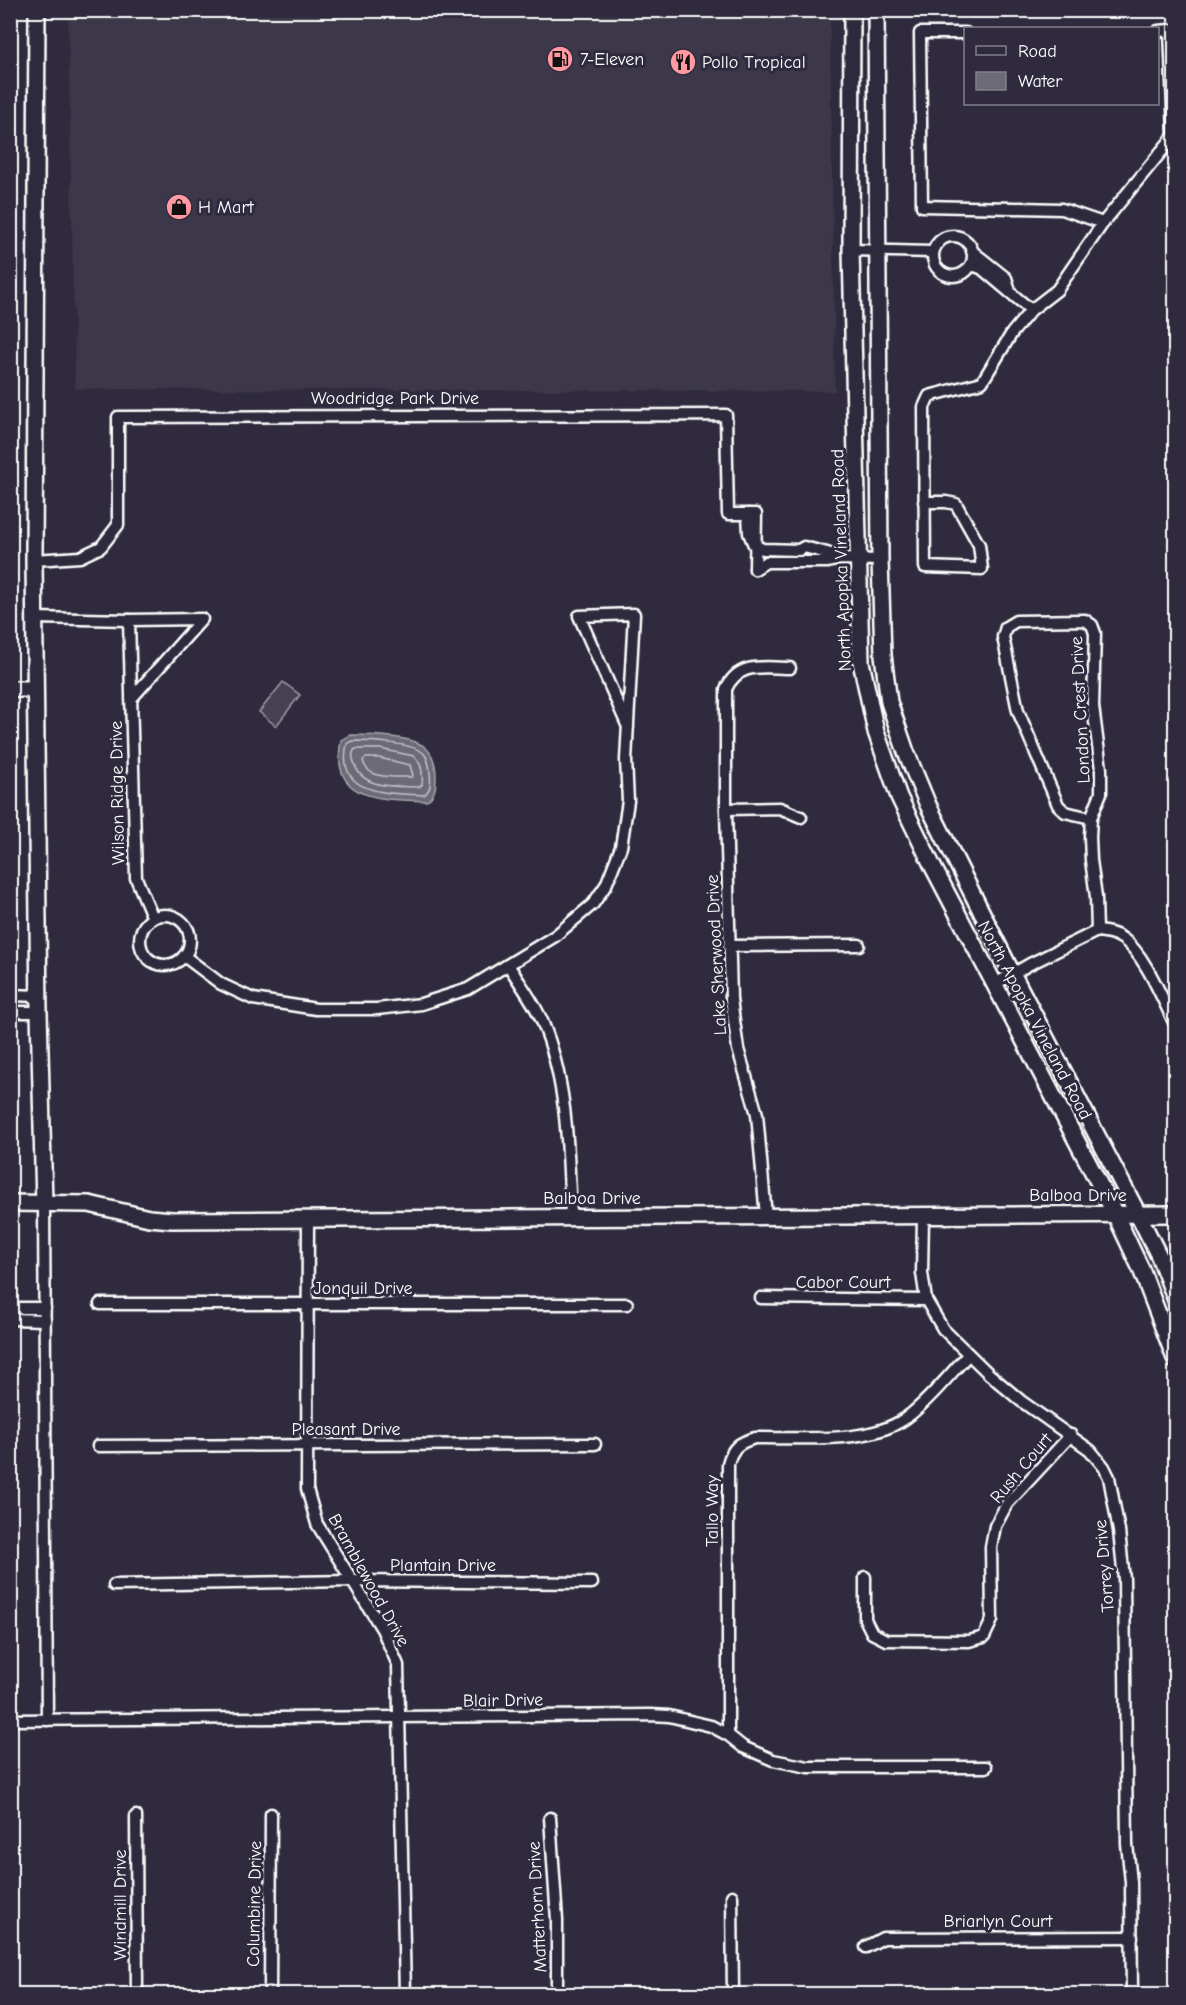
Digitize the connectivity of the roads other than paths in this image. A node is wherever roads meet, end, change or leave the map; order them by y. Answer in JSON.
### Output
{"nodes":[{"id":1,"x":37,"y":10,"type":"edge"},
{"id":2,"x":852,"y":10,"type":"edge"},
{"id":3,"x":876,"y":10,"type":"edge"},
{"id":4,"x":1159,"y":31,"type":"edge"},
{"id":5,"x":964,"y":33,"type":"edge"},
{"id":6,"x":1103,"y":223,"type":"junction"},
{"id":7,"x":851,"y":250,"type":"junction"},
{"id":8,"x":877,"y":250,"type":"junction"},
{"id":9,"x":972,"y":251,"type":"junction"},
{"id":10,"x":932,"y":252,"type":"junction"},
{"id":11,"x":971,"y":265,"type":"junction"},
{"id":12,"x":1010,"y":291,"type":"junction"},
{"id":13,"x":1031,"y":310,"type":"junction"},
{"id":14,"x":924,"y":502,"type":"junction"},
{"id":15,"x":754,"y":545,"type":"junction"},
{"id":16,"x":840,"y":559,"type":"junction"},
{"id":17,"x":34,"y":560,"type":"junction"},
{"id":18,"x":858,"y":560,"type":"junction"},
{"id":19,"x":879,"y":560,"type":"junction"},
{"id":20,"x":34,"y":618,"type":"junction"},
{"id":21,"x":129,"y":620,"type":"junction"},
{"id":22,"x":790,"y":668,"type":"dead end"},
{"id":23,"x":10,"y":689,"type":"edge"},
{"id":24,"x":35,"y":689,"type":"junction"},
{"id":25,"x":131,"y":699,"type":"junction"},
{"id":26,"x":628,"y":727,"type":"junction"},
{"id":27,"x":726,"y":809,"type":"junction"},
{"id":28,"x":801,"y":817,"type":"dead end"},
{"id":29,"x":1091,"y":818,"type":"junction"},
{"id":30,"x":153,"y":918,"type":"junction"},
{"id":31,"x":1097,"y":931,"type":"junction"},
{"id":32,"x":859,"y":945,"type":"dead end"},
{"id":33,"x":729,"y":946,"type":"junction"},
{"id":34,"x":184,"y":957,"type":"junction"},
{"id":35,"x":509,"y":966,"type":"junction"},
{"id":36,"x":1012,"y":973,"type":"junction"},
{"id":37,"x":994,"y":984,"type":"junction"},
{"id":38,"x":10,"y":996,"type":"edge"},
{"id":39,"x":39,"y":1004,"type":"junction"},
{"id":40,"x":10,"y":1012,"type":"edge"},
{"id":41,"x":1176,"y":1026,"type":"edge"},
{"id":42,"x":10,"y":1203,"type":"edge"},
{"id":43,"x":44,"y":1204,"type":"junction"},
{"id":44,"x":1115,"y":1214,"type":"junction"},
{"id":45,"x":1138,"y":1214,"type":"junction"},
{"id":46,"x":1176,"y":1214,"type":"edge"},
{"id":47,"x":766,"y":1216,"type":"junction"},
{"id":48,"x":923,"y":1216,"type":"junction"},
{"id":49,"x":571,"y":1217,"type":"junction"},
{"id":50,"x":308,"y":1218,"type":"junction"},
{"id":51,"x":760,"y":1298,"type":"dead end"},
{"id":52,"x":926,"y":1299,"type":"junction"},
{"id":53,"x":1176,"y":1300,"type":"edge"},
{"id":54,"x":100,"y":1304,"type":"dead end"},
{"id":55,"x":308,"y":1304,"type":"junction"},
{"id":56,"x":627,"y":1304,"type":"dead end"},
{"id":57,"x":10,"y":1308,"type":"edge"},
{"id":58,"x":45,"y":1308,"type":"junction"},
{"id":59,"x":10,"y":1319,"type":"edge"},
{"id":60,"x":45,"y":1320,"type":"junction"},
{"id":61,"x":968,"y":1355,"type":"junction"},
{"id":62,"x":1176,"y":1361,"type":"edge"},
{"id":63,"x":1071,"y":1435,"type":"junction"},
{"id":64,"x":595,"y":1444,"type":"dead end"},
{"id":65,"x":308,"y":1445,"type":"junction"},
{"id":66,"x":98,"y":1446,"type":"dead end"},
{"id":67,"x":865,"y":1577,"type":"dead end"},
{"id":68,"x":351,"y":1581,"type":"junction"},
{"id":69,"x":592,"y":1583,"type":"dead end"},
{"id":70,"x":114,"y":1585,"type":"dead end"},
{"id":71,"x":400,"y":1718,"type":"junction"},
{"id":72,"x":10,"y":1720,"type":"edge"},
{"id":73,"x":47,"y":1720,"type":"junction"},
{"id":74,"x":728,"y":1735,"type":"junction"},
{"id":75,"x":986,"y":1767,"type":"dead end"},
{"id":76,"x":271,"y":1814,"type":"dead end"},
{"id":77,"x":136,"y":1816,"type":"dead end"},
{"id":78,"x":550,"y":1818,"type":"dead end"},
{"id":79,"x":732,"y":1896,"type":"dead end"},
{"id":80,"x":1132,"y":1937,"type":"junction"},
{"id":81,"x":866,"y":1947,"type":"dead end"},
{"id":82,"x":137,"y":1995,"type":"edge"},
{"id":83,"x":270,"y":1995,"type":"edge"},
{"id":84,"x":405,"y":1995,"type":"edge"},
{"id":85,"x":557,"y":1995,"type":"edge"},
{"id":86,"x":733,"y":1995,"type":"edge"},
{"id":87,"x":1132,"y":1995,"type":"edge"}],
"edges":[{"from":1,"to":17,"type":"street"},
{"from":2,"to":7,"type":"street","name":"North Apopka Vineland Road"},
{"from":3,"to":8,"type":"street","name":"North Apopka Vineland Road"},
{"from":4,"to":6,"type":"street"},
{"from":5,"to":6,"type":"street"},
{"from":6,"to":13,"type":"street"},
{"from":7,"to":8,"type":"street"},
{"from":7,"to":18,"type":"street","name":"North Apopka Vineland Road"},
{"from":8,"to":10,"type":"street"},
{"from":8,"to":19,"type":"street","name":"North Apopka Vineland Road"},
{"from":9,"to":10,"type":"street"},
{"from":9,"to":11,"type":"street"},
{"from":9,"to":12,"type":"street"},
{"from":10,"to":11,"type":"street"},
{"from":11,"to":12,"type":"street"},
{"from":12,"to":13,"type":"street"},
{"from":13,"to":14,"type":"street"},
{"from":14,"to":14,"type":"street"},
{"from":15,"to":16,"type":"street","name":"Woodridge Park Drive"},
{"from":15,"to":16,"type":"street","name":"Woodridge Park Drive"},
{"from":15,"to":17,"type":"street","name":"Woodridge Park Drive"},
{"from":16,"to":18,"type":"street","name":"Woodridge Park Drive"},
{"from":17,"to":20,"type":"street"},
{"from":18,"to":19,"type":"street","name":"Woodridge Park Drive"},
{"from":18,"to":37,"type":"street","name":"North Apopka Vineland Road"},
{"from":19,"to":36,"type":"street","name":"North Apopka Vineland Road"},
{"from":20,"to":21,"type":"street","name":"Wilson Ridge Drive"},
{"from":20,"to":24,"type":"street"},
{"from":21,"to":25,"type":"street","name":"Wilson Ridge Drive"},
{"from":21,"to":25,"type":"street","name":"Wilson Ridge Drive"},
{"from":22,"to":27,"type":"street","name":"Lake Sherwood Drive"},
{"from":23,"to":24,"type":"street"},
{"from":24,"to":39,"type":"street"},
{"from":25,"to":30,"type":"street","name":"Wilson Ridge Drive"},
{"from":26,"to":26,"type":"street"},
{"from":26,"to":35,"type":"street"},
{"from":27,"to":28,"type":"street"},
{"from":27,"to":33,"type":"street","name":"Lake Sherwood Drive"},
{"from":29,"to":29,"type":"street","name":"London Crest Drive"},
{"from":29,"to":31,"type":"street","name":"London Crest Drive"},
{"from":30,"to":34,"type":"street"},
{"from":30,"to":34,"type":"street"},
{"from":31,"to":36,"type":"street"},
{"from":31,"to":41,"type":"street"},
{"from":32,"to":33,"type":"street"},
{"from":33,"to":47,"type":"street","name":"Lake Sherwood Drive"},
{"from":34,"to":35,"type":"street"},
{"from":35,"to":49,"type":"street"},
{"from":36,"to":37,"type":"street"},
{"from":36,"to":45,"type":"street","name":"North Apopka Vineland Road"},
{"from":37,"to":44,"type":"street","name":"North Apopka Vineland Road"},
{"from":38,"to":39,"type":"street"},
{"from":39,"to":40,"type":"street"},
{"from":39,"to":43,"type":"street"},
{"from":42,"to":43,"type":"street","name":"Balboa Drive"},
{"from":43,"to":50,"type":"street","name":"Balboa Drive"},
{"from":43,"to":58,"type":"street"},
{"from":44,"to":45,"type":"street","name":"Balboa Drive"},
{"from":44,"to":48,"type":"street","name":"Balboa Drive"},
{"from":44,"to":62,"type":"street","name":"North Apopka Vineland Road"},
{"from":45,"to":46,"type":"street","name":"Balboa Drive"},
{"from":45,"to":53,"type":"street","name":"North Apopka Vineland Road"},
{"from":47,"to":48,"type":"street","name":"Balboa Drive"},
{"from":47,"to":49,"type":"street","name":"Balboa Drive"},
{"from":48,"to":52,"type":"street","name":"Torrey Drive"},
{"from":49,"to":50,"type":"street","name":"Balboa Drive"},
{"from":50,"to":55,"type":"street","name":"Bramblewood Drive"},
{"from":51,"to":52,"type":"street","name":"Cabor Court"},
{"from":52,"to":61,"type":"street","name":"Torrey Drive"},
{"from":54,"to":55,"type":"street","name":"Jonquil Drive"},
{"from":55,"to":56,"type":"street","name":"Jonquil Drive"},
{"from":55,"to":65,"type":"street","name":"Bramblewood Drive"},
{"from":57,"to":58,"type":"street"},
{"from":58,"to":60,"type":"street"},
{"from":59,"to":60,"type":"street"},
{"from":60,"to":73,"type":"street"},
{"from":61,"to":63,"type":"street","name":"Torrey Drive"},
{"from":61,"to":74,"type":"street","name":"Tallo Way"},
{"from":63,"to":67,"type":"street","name":"Rush Court"},
{"from":63,"to":80,"type":"street","name":"Torrey Drive"},
{"from":64,"to":65,"type":"street","name":"Pleasant Drive"},
{"from":65,"to":66,"type":"street","name":"Pleasant Drive"},
{"from":65,"to":68,"type":"street","name":"Bramblewood Drive"},
{"from":68,"to":69,"type":"street","name":"Plantain Drive"},
{"from":68,"to":70,"type":"street","name":"Plantain Drive"},
{"from":68,"to":71,"type":"street","name":"Bramblewood Drive"},
{"from":71,"to":73,"type":"street","name":"Blair Drive"},
{"from":71,"to":74,"type":"street","name":"Blair Drive"},
{"from":71,"to":84,"type":"street","name":"Bramblewood Drive"},
{"from":72,"to":73,"type":"street","name":"Blair Drive"},
{"from":74,"to":75,"type":"street","name":"Blair Drive"},
{"from":76,"to":83,"type":"street","name":"Columbine Drive"},
{"from":77,"to":82,"type":"street","name":"Windmill Drive"},
{"from":78,"to":85,"type":"street","name":"Matterhorn Drive"},
{"from":79,"to":86,"type":"street"},
{"from":80,"to":81,"type":"street","name":"Briarlyn Court"},
{"from":80,"to":87,"type":"street","name":"Torrey Drive"}]}
